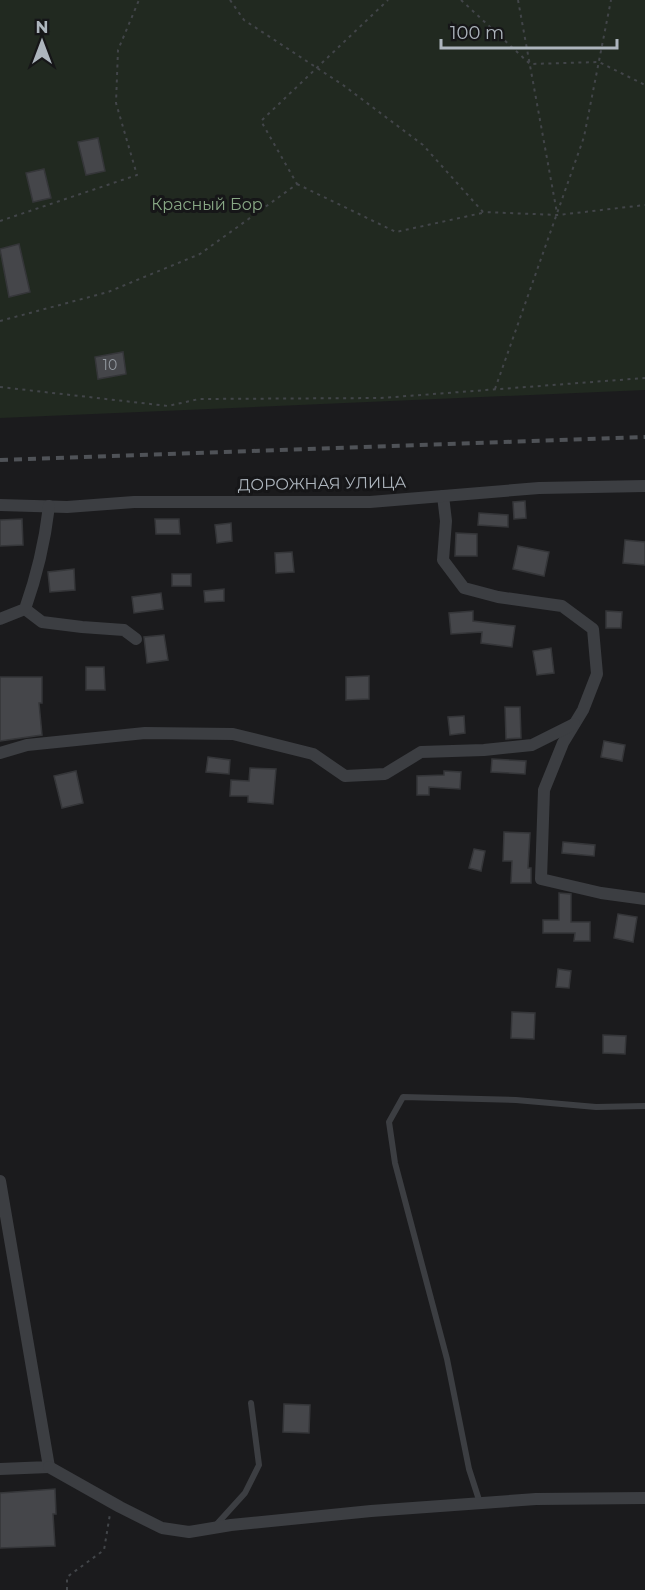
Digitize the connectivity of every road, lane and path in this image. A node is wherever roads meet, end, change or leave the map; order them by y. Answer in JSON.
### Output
{"nodes":[{"id":1,"x":139,"y":0,"type":"edge"},
{"id":2,"x":230,"y":0,"type":"edge"},
{"id":3,"x":388,"y":0,"type":"edge"},
{"id":4,"x":461,"y":0,"type":"edge"},
{"id":5,"x":518,"y":0,"type":"edge"},
{"id":6,"x":611,"y":0,"type":"edge"},
{"id":7,"x":599,"y":62,"type":"junction"},
{"id":8,"x":530,"y":63,"type":"junction"},
{"id":9,"x":317,"y":67,"type":"junction"},
{"id":10,"x":645,"y":85,"type":"edge"},
{"id":11,"x":297,"y":184,"type":"junction"},
{"id":12,"x":645,"y":205,"type":"edge"},
{"id":13,"x":483,"y":212,"type":"junction"},
{"id":14,"x":558,"y":215,"type":"junction"},
{"id":15,"x":0,"y":221,"type":"edge"},
{"id":16,"x":0,"y":321,"type":"edge"},
{"id":17,"x":645,"y":378,"type":"edge"},
{"id":18,"x":0,"y":387,"type":"edge"},
{"id":19,"x":495,"y":389,"type":"junction"},
{"id":20,"x":645,"y":486,"type":"edge"},
{"id":21,"x":443,"y":496,"type":"junction"},
{"id":22,"x":0,"y":505,"type":"edge"},
{"id":23,"x":49,"y":506,"type":"junction"},
{"id":24,"x":25,"y":609,"type":"junction"},
{"id":25,"x":0,"y":619,"type":"edge"},
{"id":26,"x":136,"y":639,"type":"dead end"},
{"id":27,"x":575,"y":724,"type":"junction"},
{"id":28,"x":0,"y":753,"type":"edge"},
{"id":29,"x":645,"y":899,"type":"edge"},
{"id":30,"x":645,"y":1106,"type":"edge"},
{"id":31,"x":0,"y":1181,"type":"edge"},
{"id":32,"x":251,"y":1403,"type":"dead end"},
{"id":33,"x":49,"y":1467,"type":"junction"},
{"id":34,"x":0,"y":1469,"type":"edge"},
{"id":35,"x":645,"y":1498,"type":"edge"},
{"id":36,"x":112,"y":1502,"type":"junction"},
{"id":37,"x":480,"y":1503,"type":"junction"},
{"id":38,"x":214,"y":1528,"type":"junction"},
{"id":39,"x":67,"y":1590,"type":"edge"}],
"edges":[{"from":1,"to":15,"type":"path"},
{"from":2,"to":9,"type":"path"},
{"from":3,"to":9,"type":"path"},
{"from":4,"to":8,"type":"path"},
{"from":5,"to":8,"type":"path"},
{"from":6,"to":7,"type":"path"},
{"from":7,"to":8,"type":"path"},
{"from":7,"to":10,"type":"path"},
{"from":7,"to":14,"type":"path"},
{"from":8,"to":14,"type":"path"},
{"from":9,"to":11,"type":"path"},
{"from":9,"to":13,"type":"path"},
{"from":11,"to":13,"type":"path"},
{"from":11,"to":16,"type":"path"},
{"from":12,"to":14,"type":"path"},
{"from":13,"to":14,"type":"path"},
{"from":14,"to":19,"type":"path"},
{"from":17,"to":19,"type":"path"},
{"from":18,"to":19,"type":"path"},
{"from":20,"to":21,"type":"street","name":"ДОРОЖНАЯ УЛИЦА"},
{"from":21,"to":23,"type":"street","name":"ДОРОЖНАЯ УЛИЦА"},
{"from":21,"to":27,"type":"street"},
{"from":22,"to":23,"type":"street","name":"ДОРОЖНАЯ УЛИЦА"},
{"from":23,"to":24,"type":"street"},
{"from":24,"to":25,"type":"street"},
{"from":24,"to":26,"type":"street"},
{"from":27,"to":28,"type":"street"},
{"from":27,"to":29,"type":"street"},
{"from":30,"to":37,"type":"lane"},
{"from":31,"to":33,"type":"street"},
{"from":32,"to":38,"type":"lane"},
{"from":33,"to":34,"type":"street"},
{"from":33,"to":36,"type":"street"},
{"from":35,"to":37,"type":"street"},
{"from":36,"to":38,"type":"street"},
{"from":36,"to":39,"type":"path"},
{"from":37,"to":38,"type":"street"}]}
